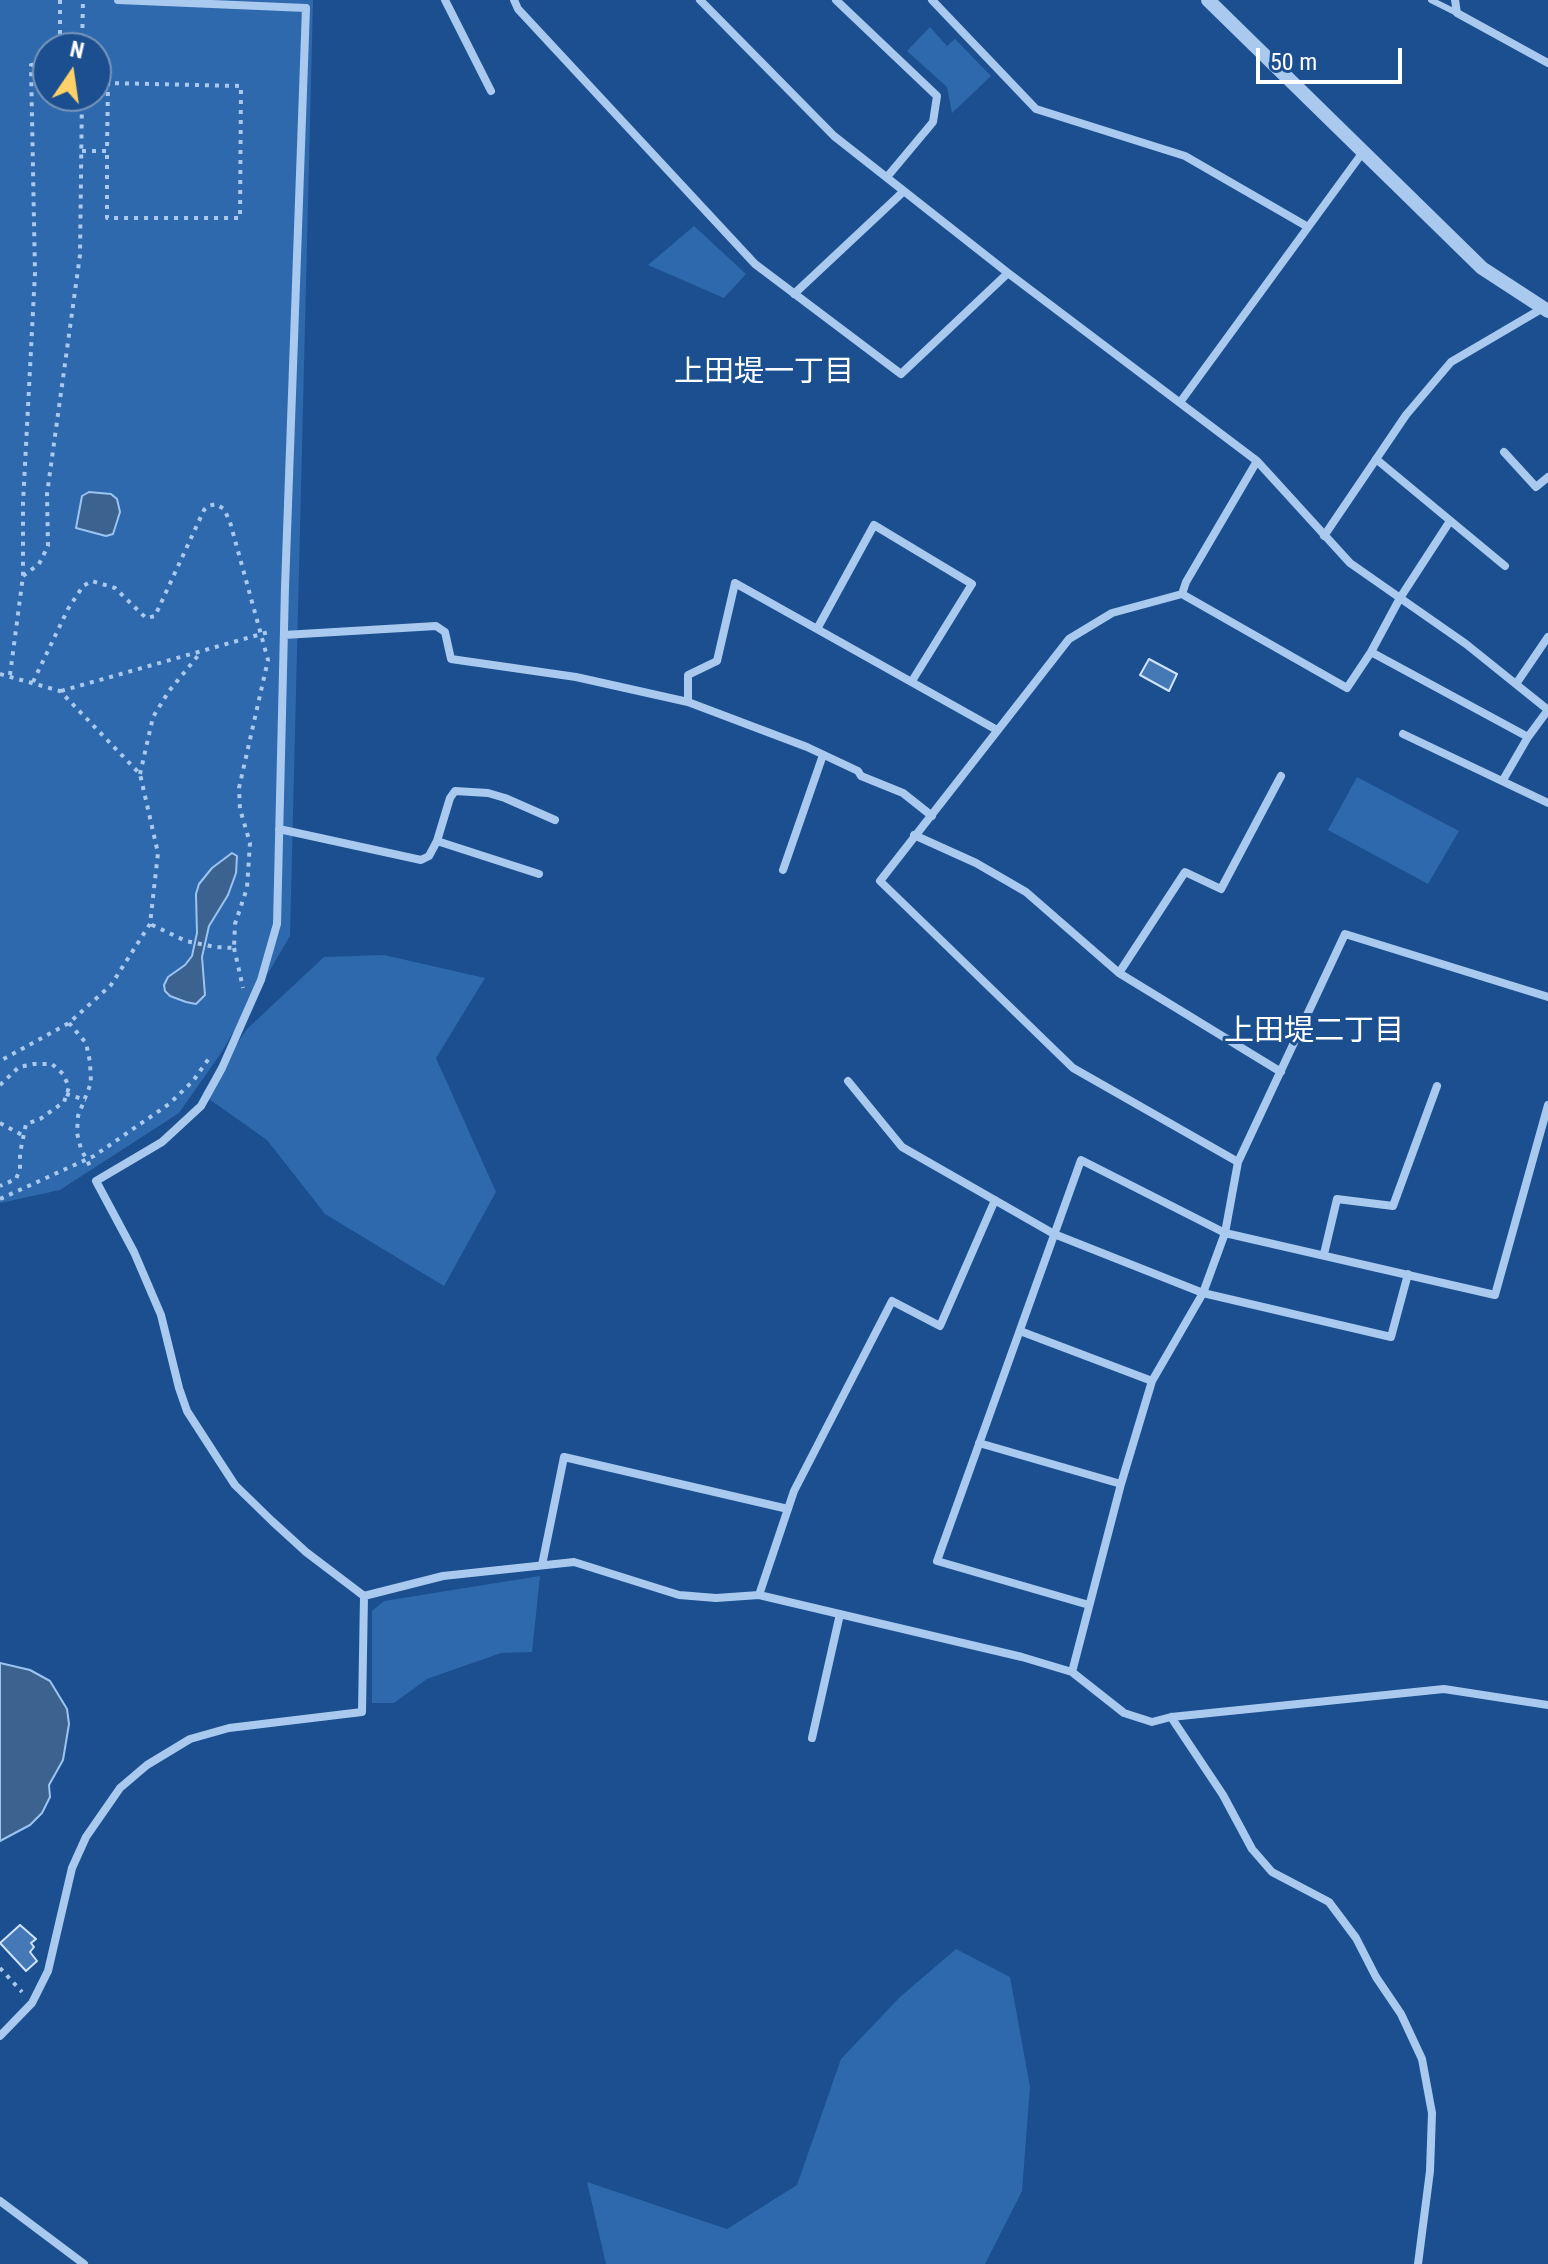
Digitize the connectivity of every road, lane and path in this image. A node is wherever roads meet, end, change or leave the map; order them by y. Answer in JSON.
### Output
{"nodes":[{"id":1,"x":60,"y":0,"type":"edge"},
{"id":2,"x":83,"y":0,"type":"edge"},
{"id":3,"x":118,"y":0,"type":"edge"},
{"id":4,"x":445,"y":0,"type":"edge"},
{"id":5,"x":514,"y":0,"type":"edge"},
{"id":6,"x":700,"y":0,"type":"edge"},
{"id":7,"x":836,"y":0,"type":"edge"},
{"id":8,"x":932,"y":0,"type":"edge"},
{"id":9,"x":1208,"y":0,"type":"edge"},
{"id":10,"x":1431,"y":0,"type":"edge"},
{"id":11,"x":1455,"y":0,"type":"edge"},
{"id":12,"x":1457,"y":13,"type":"junction"},
{"id":13,"x":60,"y":32,"type":"edge"},
{"id":14,"x":82,"y":32,"type":"edge"},
{"id":15,"x":1548,"y":63,"type":"edge"},
{"id":16,"x":32,"y":65,"type":"edge"},
{"id":17,"x":491,"y":91,"type":"dead end"},
{"id":18,"x":82,"y":112,"type":"edge"},
{"id":19,"x":82,"y":151,"type":"junction"},
{"id":20,"x":107,"y":151,"type":"junction"},
{"id":21,"x":1363,"y":152,"type":"junction"},
{"id":22,"x":887,"y":177,"type":"junction"},
{"id":23,"x":904,"y":191,"type":"junction"},
{"id":24,"x":1308,"y":227,"type":"junction"},
{"id":25,"x":1008,"y":273,"type":"junction"},
{"id":26,"x":794,"y":294,"type":"junction"},
{"id":27,"x":1546,"y":309,"type":"edge"},
{"id":28,"x":1181,"y":401,"type":"junction"},
{"id":29,"x":1504,"y":452,"type":"dead end"},
{"id":30,"x":1376,"y":459,"type":"junction"},
{"id":31,"x":1257,"y":461,"type":"junction"},
{"id":32,"x":1548,"y":477,"type":"edge"},
{"id":33,"x":1450,"y":521,"type":"junction"},
{"id":34,"x":1324,"y":536,"type":"junction"},
{"id":35,"x":1505,"y":566,"type":"dead end"},
{"id":36,"x":23,"y":576,"type":"junction"},
{"id":37,"x":1182,"y":594,"type":"junction"},
{"id":38,"x":1400,"y":598,"type":"junction"},
{"id":39,"x":817,"y":629,"type":"junction"},
{"id":40,"x":279,"y":633,"type":"junction"},
{"id":41,"x":263,"y":634,"type":"junction"},
{"id":42,"x":1548,"y":637,"type":"edge"},
{"id":43,"x":202,"y":650,"type":"junction"},
{"id":44,"x":1371,"y":652,"type":"junction"},
{"id":45,"x":0,"y":674,"type":"edge"},
{"id":46,"x":10,"y":675,"type":"junction"},
{"id":47,"x":912,"y":681,"type":"junction"},
{"id":48,"x":33,"y":682,"type":"junction"},
{"id":49,"x":1516,"y":684,"type":"junction"},
{"id":50,"x":60,"y":691,"type":"junction"},
{"id":51,"x":688,"y":702,"type":"junction"},
{"id":52,"x":1548,"y":710,"type":"edge"},
{"id":53,"x":997,"y":730,"type":"junction"},
{"id":54,"x":1403,"y":734,"type":"dead end"},
{"id":55,"x":1528,"y":737,"type":"junction"},
{"id":56,"x":823,"y":755,"type":"junction"},
{"id":57,"x":140,"y":774,"type":"junction"},
{"id":58,"x":1281,"y":776,"type":"dead end"},
{"id":59,"x":1503,"y":780,"type":"junction"},
{"id":60,"x":1548,"y":803,"type":"edge"},
{"id":61,"x":932,"y":816,"type":"junction"},
{"id":62,"x":555,"y":820,"type":"dead end"},
{"id":63,"x":279,"y":829,"type":"junction"},
{"id":64,"x":914,"y":835,"type":"junction"},
{"id":65,"x":437,"y":841,"type":"junction"},
{"id":66,"x":783,"y":870,"type":"dead end"},
{"id":67,"x":539,"y":874,"type":"dead end"},
{"id":68,"x":150,"y":924,"type":"junction"},
{"id":69,"x":234,"y":948,"type":"junction"},
{"id":70,"x":1119,"y":973,"type":"junction"},
{"id":71,"x":1548,"y":997,"type":"edge"},
{"id":72,"x":241,"y":998,"type":"dead end"},
{"id":73,"x":69,"y":1023,"type":"junction"},
{"id":74,"x":211,"y":1055,"type":"dead end"},
{"id":75,"x":0,"y":1061,"type":"edge"},
{"id":76,"x":1281,"y":1072,"type":"junction"},
{"id":77,"x":848,"y":1081,"type":"dead end"},
{"id":78,"x":0,"y":1085,"type":"edge"},
{"id":79,"x":1437,"y":1086,"type":"dead end"},
{"id":80,"x":66,"y":1094,"type":"junction"},
{"id":81,"x":86,"y":1100,"type":"junction"},
{"id":82,"x":1548,"y":1105,"type":"edge"},
{"id":83,"x":0,"y":1123,"type":"edge"},
{"id":84,"x":23,"y":1135,"type":"junction"},
{"id":85,"x":88,"y":1159,"type":"junction"},
{"id":86,"x":1238,"y":1162,"type":"junction"},
{"id":87,"x":0,"y":1186,"type":"edge"},
{"id":88,"x":0,"y":1199,"type":"edge"},
{"id":89,"x":995,"y":1200,"type":"junction"},
{"id":90,"x":1225,"y":1233,"type":"junction"},
{"id":91,"x":1054,"y":1234,"type":"junction"},
{"id":92,"x":1324,"y":1254,"type":"junction"},
{"id":93,"x":1408,"y":1274,"type":"junction"},
{"id":94,"x":1203,"y":1293,"type":"junction"},
{"id":95,"x":1020,"y":1331,"type":"junction"},
{"id":96,"x":1152,"y":1381,"type":"junction"},
{"id":97,"x":979,"y":1443,"type":"junction"},
{"id":98,"x":1121,"y":1484,"type":"junction"},
{"id":99,"x":788,"y":1509,"type":"junction"},
{"id":100,"x":542,"y":1565,"type":"junction"},
{"id":101,"x":759,"y":1595,"type":"junction"},
{"id":102,"x":364,"y":1596,"type":"junction"},
{"id":103,"x":1089,"y":1605,"type":"junction"},
{"id":104,"x":840,"y":1614,"type":"junction"},
{"id":105,"x":1072,"y":1672,"type":"junction"},
{"id":106,"x":1548,"y":1705,"type":"edge"},
{"id":107,"x":1171,"y":1717,"type":"junction"},
{"id":108,"x":812,"y":1738,"type":"dead end"},
{"id":109,"x":0,"y":1968,"type":"edge"},
{"id":110,"x":32,"y":2003,"type":"junction"},
{"id":111,"x":0,"y":2036,"type":"edge"},
{"id":112,"x":0,"y":2201,"type":"edge"},
{"id":113,"x":84,"y":2264,"type":"edge"},
{"id":114,"x":1418,"y":2264,"type":"edge"}],
"edges":[{"from":1,"to":13,"type":"path"},
{"from":2,"to":14,"type":"path"},
{"from":3,"to":40,"type":"street"},
{"from":4,"to":17,"type":"street"},
{"from":5,"to":26,"type":"street"},
{"from":6,"to":22,"type":"street"},
{"from":7,"to":22,"type":"street"},
{"from":8,"to":24,"type":"street"},
{"from":9,"to":21,"type":"street"},
{"from":10,"to":12,"type":"lane"},
{"from":11,"to":12,"type":"street"},
{"from":12,"to":15,"type":"street"},
{"from":16,"to":36,"type":"path"},
{"from":18,"to":19,"type":"path"},
{"from":19,"to":20,"type":"path"},
{"from":19,"to":36,"type":"path"},
{"from":20,"to":20,"type":"path"},
{"from":21,"to":24,"type":"street"},
{"from":21,"to":27,"type":"street"},
{"from":22,"to":23,"type":"street"},
{"from":23,"to":25,"type":"street"},
{"from":23,"to":26,"type":"street"},
{"from":24,"to":28,"type":"street"},
{"from":25,"to":26,"type":"street"},
{"from":25,"to":28,"type":"street"},
{"from":27,"to":30,"type":"street"},
{"from":28,"to":31,"type":"street"},
{"from":29,"to":32,"type":"street"},
{"from":30,"to":33,"type":"street"},
{"from":30,"to":34,"type":"street"},
{"from":31,"to":34,"type":"street"},
{"from":31,"to":37,"type":"street"},
{"from":33,"to":35,"type":"street"},
{"from":33,"to":38,"type":"street"},
{"from":34,"to":38,"type":"street"},
{"from":36,"to":46,"type":"path"},
{"from":37,"to":44,"type":"street"},
{"from":37,"to":53,"type":"street"},
{"from":38,"to":44,"type":"street"},
{"from":38,"to":49,"type":"street"},
{"from":39,"to":47,"type":"street"},
{"from":39,"to":47,"type":"street"},
{"from":39,"to":51,"type":"street"},
{"from":40,"to":41,"type":"path"},
{"from":40,"to":51,"type":"street"},
{"from":40,"to":63,"type":"street"},
{"from":41,"to":43,"type":"path"},
{"from":41,"to":48,"type":"path"},
{"from":41,"to":69,"type":"path"},
{"from":42,"to":49,"type":"street"},
{"from":43,"to":50,"type":"path"},
{"from":43,"to":57,"type":"path"},
{"from":44,"to":55,"type":"street"},
{"from":45,"to":46,"type":"path"},
{"from":46,"to":48,"type":"path"},
{"from":47,"to":53,"type":"street"},
{"from":48,"to":50,"type":"path"},
{"from":49,"to":52,"type":"street"},
{"from":50,"to":57,"type":"path"},
{"from":51,"to":56,"type":"street"},
{"from":52,"to":55,"type":"street"},
{"from":53,"to":61,"type":"street"},
{"from":54,"to":59,"type":"street"},
{"from":55,"to":59,"type":"street"},
{"from":56,"to":61,"type":"street"},
{"from":56,"to":66,"type":"street"},
{"from":57,"to":68,"type":"path"},
{"from":58,"to":70,"type":"street"},
{"from":59,"to":60,"type":"street"},
{"from":61,"to":64,"type":"street"},
{"from":62,"to":65,"type":"street"},
{"from":63,"to":65,"type":"street"},
{"from":63,"to":102,"type":"street"},
{"from":64,"to":70,"type":"street"},
{"from":64,"to":86,"type":"street"},
{"from":65,"to":67,"type":"street"},
{"from":68,"to":69,"type":"path"},
{"from":68,"to":73,"type":"path"},
{"from":69,"to":72,"type":"path"},
{"from":70,"to":76,"type":"street"},
{"from":71,"to":76,"type":"street"},
{"from":73,"to":75,"type":"path"},
{"from":73,"to":81,"type":"path"},
{"from":74,"to":85,"type":"path"},
{"from":76,"to":86,"type":"street"},
{"from":77,"to":89,"type":"street"},
{"from":78,"to":80,"type":"path"},
{"from":79,"to":92,"type":"street"},
{"from":80,"to":81,"type":"path"},
{"from":80,"to":84,"type":"path"},
{"from":81,"to":85,"type":"path"},
{"from":82,"to":93,"type":"street"},
{"from":83,"to":84,"type":"path"},
{"from":84,"to":87,"type":"path"},
{"from":85,"to":88,"type":"path"},
{"from":86,"to":90,"type":"street"},
{"from":89,"to":91,"type":"street"},
{"from":89,"to":99,"type":"street"},
{"from":90,"to":91,"type":"street"},
{"from":90,"to":92,"type":"street"},
{"from":90,"to":94,"type":"street"},
{"from":91,"to":94,"type":"street"},
{"from":91,"to":95,"type":"street"},
{"from":92,"to":93,"type":"street"},
{"from":93,"to":94,"type":"street"},
{"from":94,"to":96,"type":"street"},
{"from":95,"to":96,"type":"street"},
{"from":95,"to":97,"type":"street"},
{"from":96,"to":98,"type":"street"},
{"from":97,"to":98,"type":"street"},
{"from":97,"to":103,"type":"street"},
{"from":98,"to":103,"type":"street"},
{"from":99,"to":100,"type":"street"},
{"from":99,"to":101,"type":"street"},
{"from":100,"to":101,"type":"street"},
{"from":100,"to":102,"type":"street"},
{"from":101,"to":104,"type":"street"},
{"from":102,"to":110,"type":"street"},
{"from":103,"to":105,"type":"street"},
{"from":104,"to":105,"type":"street"},
{"from":104,"to":108,"type":"street"},
{"from":105,"to":107,"type":"street"},
{"from":106,"to":107,"type":"street"},
{"from":107,"to":114,"type":"street"},
{"from":109,"to":110,"type":"path"},
{"from":110,"to":111,"type":"street"},
{"from":112,"to":113,"type":"street"}]}
